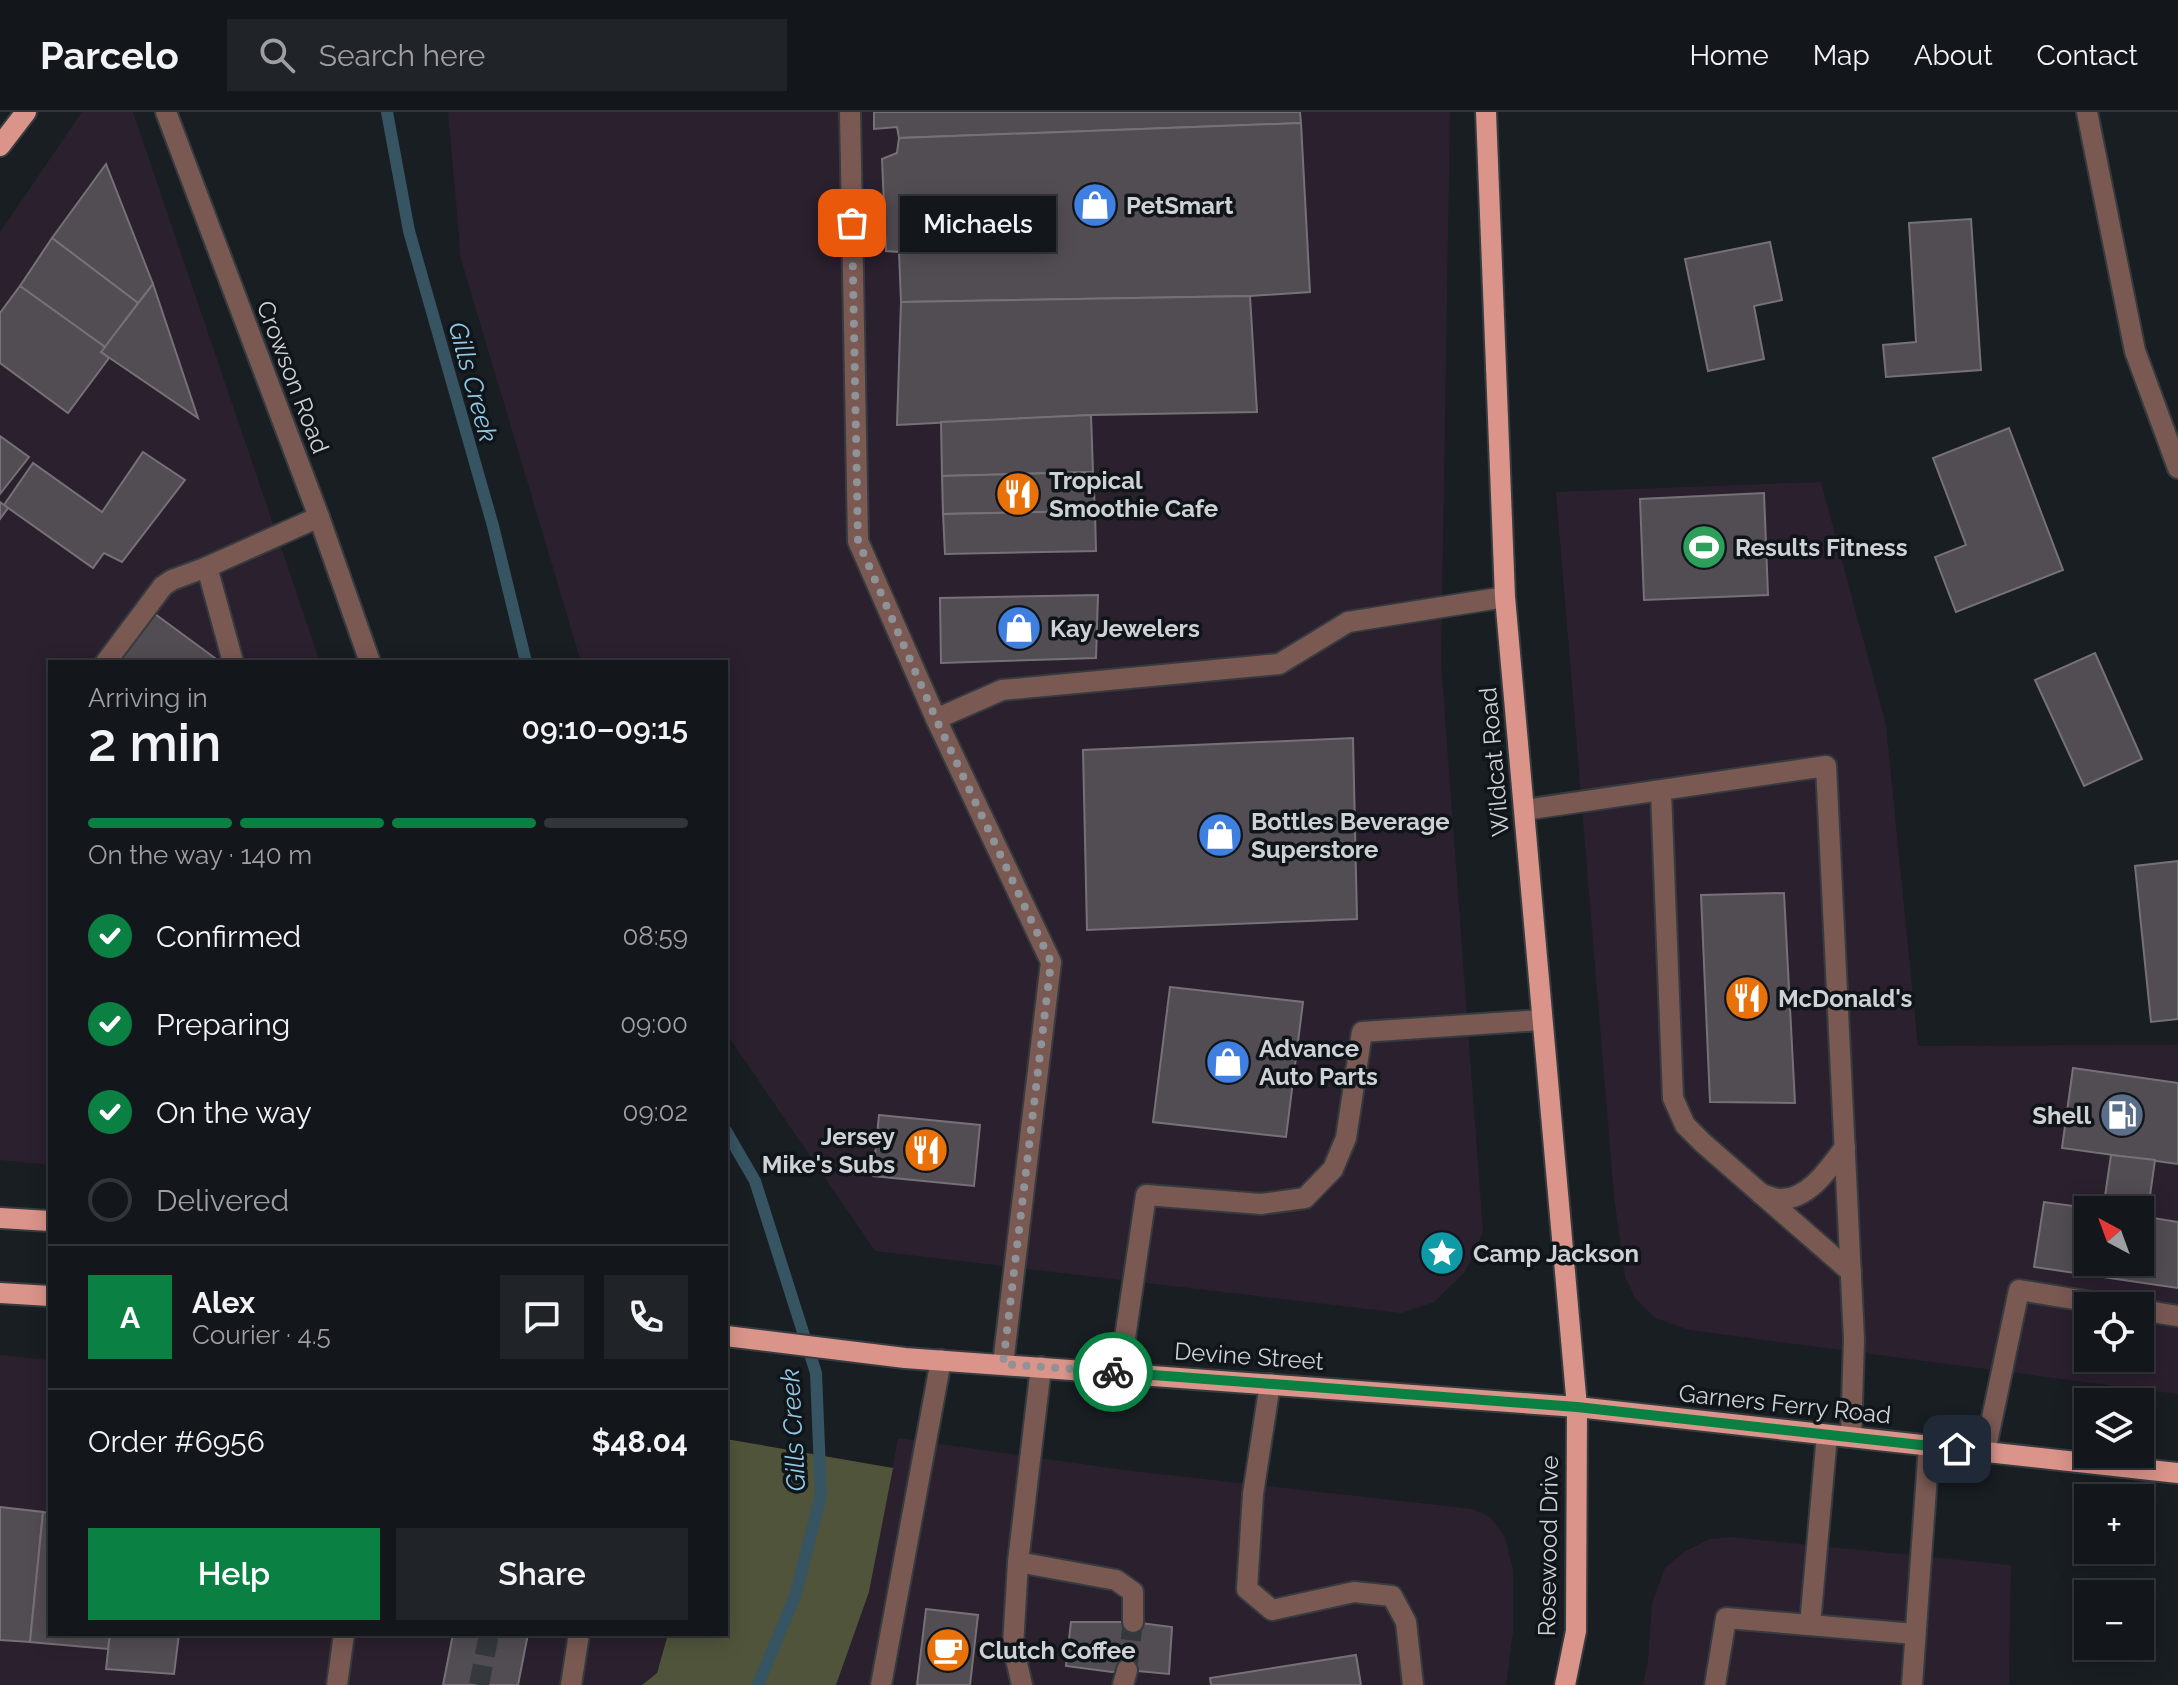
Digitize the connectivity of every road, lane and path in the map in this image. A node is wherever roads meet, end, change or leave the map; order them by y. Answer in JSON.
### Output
{"nodes":[{"id":1,"x":166,"y":112,"type":"edge"},
{"id":2,"x":850,"y":112,"type":"edge"},
{"id":3,"x":1486,"y":112,"type":"edge"},
{"id":4,"x":2087,"y":112,"type":"edge"},
{"id":5,"x":24,"y":113,"type":"edge"},
{"id":6,"x":0,"y":146,"type":"edge"},
{"id":7,"x":2178,"y":468,"type":"edge"},
{"id":8,"x":319,"y":517,"type":"junction"},
{"id":9,"x":207,"y":567,"type":"junction"},
{"id":10,"x":1505,"y":597,"type":"junction"},
{"id":11,"x":108,"y":660,"type":"edge"},
{"id":12,"x":232,"y":660,"type":"edge"},
{"id":13,"x":369,"y":660,"type":"edge"},
{"id":14,"x":936,"y":719,"type":"junction"},
{"id":15,"x":1661,"y":791,"type":"junction"},
{"id":16,"x":1524,"y":810,"type":"junction"},
{"id":17,"x":1542,"y":1020,"type":"junction"},
{"id":18,"x":1845,"y":1147,"type":"junction"},
{"id":19,"x":1761,"y":1194,"type":"junction"},
{"id":20,"x":0,"y":1218,"type":"edge"},
{"id":21,"x":48,"y":1221,"type":"edge"},
{"id":22,"x":1851,"y":1272,"type":"junction"},
{"id":23,"x":0,"y":1293,"type":"edge"},
{"id":24,"x":48,"y":1296,"type":"edge"},
{"id":25,"x":2074,"y":1299,"type":"edge"},
{"id":26,"x":2154,"y":1312,"type":"edge"},
{"id":27,"x":2178,"y":1316,"type":"edge"},
{"id":28,"x":728,"y":1336,"type":"edge"},
{"id":29,"x":941,"y":1360,"type":"junction"},
{"id":30,"x":1003,"y":1364,"type":"junction"},
{"id":31,"x":1041,"y":1367,"type":"junction"},
{"id":32,"x":1120,"y":1372,"type":"junction"},
{"id":33,"x":1270,"y":1384,"type":"junction"},
{"id":34,"x":1577,"y":1407,"type":"junction"},
{"id":35,"x":1827,"y":1435,"type":"junction"},
{"id":36,"x":1851,"y":1437,"type":"junction"},
{"id":37,"x":1929,"y":1446,"type":"junction"},
{"id":38,"x":1985,"y":1452,"type":"junction"},
{"id":39,"x":2178,"y":1473,"type":"edge"},
{"id":40,"x":1018,"y":1562,"type":"junction"},
{"id":41,"x":1133,"y":1622,"type":"tunnel mouth"},
{"id":42,"x":1810,"y":1625,"type":"junction"},
{"id":43,"x":1915,"y":1634,"type":"junction"},
{"id":44,"x":344,"y":1636,"type":"edge"},
{"id":45,"x":579,"y":1636,"type":"edge"},
{"id":46,"x":337,"y":1685,"type":"edge"},
{"id":47,"x":571,"y":1685,"type":"edge"},
{"id":48,"x":881,"y":1685,"type":"edge"},
{"id":49,"x":1022,"y":1685,"type":"edge"},
{"id":50,"x":1413,"y":1685,"type":"edge"},
{"id":51,"x":1565,"y":1685,"type":"edge"},
{"id":52,"x":1715,"y":1685,"type":"edge"},
{"id":53,"x":1912,"y":1685,"type":"edge"}],
"edges":[{"from":1,"to":8,"type":"street","name":"Crowson Road"},
{"from":2,"to":14,"type":"street"},
{"from":3,"to":10,"type":"main road","name":"Wildcat Road"},
{"from":4,"to":7,"type":"street"},
{"from":5,"to":6,"type":"main road"},
{"from":8,"to":9,"type":"street"},
{"from":8,"to":13,"type":"street","name":"Crowson Road"},
{"from":9,"to":11,"type":"street"},
{"from":9,"to":12,"type":"street"},
{"from":10,"to":14,"type":"street"},
{"from":10,"to":16,"type":"main road","name":"Wildcat Road"},
{"from":14,"to":30,"type":"street"},
{"from":15,"to":16,"type":"street"},
{"from":15,"to":18,"type":"street"},
{"from":15,"to":19,"type":"street"},
{"from":16,"to":17,"type":"main road","name":"Wildcat Road"},
{"from":17,"to":32,"type":"street"},
{"from":17,"to":34,"type":"main road","name":"Wildcat Road"},
{"from":18,"to":19,"type":"street"},
{"from":18,"to":22,"type":"street"},
{"from":19,"to":22,"type":"street"},
{"from":20,"to":21,"type":"main road"},
{"from":22,"to":36,"type":"street"},
{"from":23,"to":24,"type":"main road"},
{"from":25,"to":38,"type":"street"},
{"from":26,"to":27,"type":"street"},
{"from":28,"to":29,"type":"main road","name":"Devine Street"},
{"from":29,"to":30,"type":"main road","name":"Devine Street"},
{"from":29,"to":48,"type":"street"},
{"from":30,"to":31,"type":"main road","name":"Devine Street"},
{"from":31,"to":32,"type":"main road","name":"Devine Street"},
{"from":31,"to":40,"type":"street"},
{"from":32,"to":33,"type":"main road","name":"Devine Street"},
{"from":33,"to":34,"type":"main road","name":"Devine Street"},
{"from":33,"to":50,"type":"street"},
{"from":34,"to":35,"type":"main road","name":"Garners Ferry Road"},
{"from":34,"to":51,"type":"main road","name":"Rosewood Drive"},
{"from":35,"to":36,"type":"main road","name":"Garners Ferry Road"},
{"from":35,"to":42,"type":"street"},
{"from":36,"to":37,"type":"main road","name":"Garners Ferry Road"},
{"from":37,"to":38,"type":"main road","name":"Garners Ferry Road"},
{"from":37,"to":43,"type":"street"},
{"from":38,"to":39,"type":"main road","name":"Garners Ferry Road"},
{"from":40,"to":41,"type":"street"},
{"from":40,"to":49,"type":"street"},
{"from":42,"to":43,"type":"street"},
{"from":42,"to":52,"type":"street"},
{"from":43,"to":53,"type":"street"},
{"from":44,"to":46,"type":"street"},
{"from":45,"to":47,"type":"street"}]}
